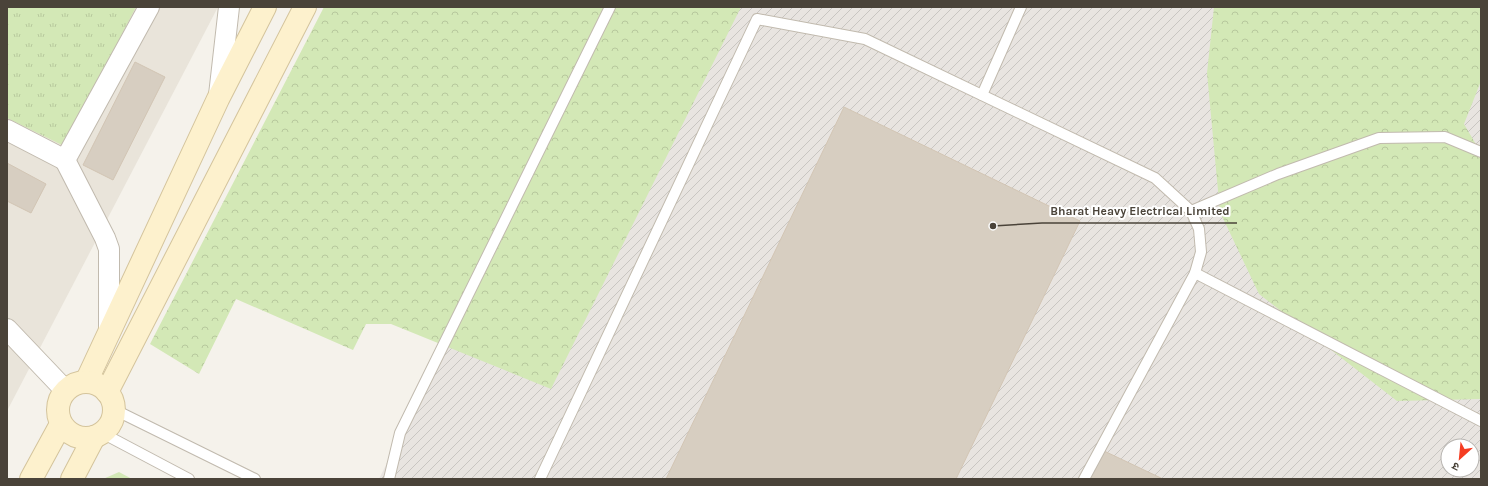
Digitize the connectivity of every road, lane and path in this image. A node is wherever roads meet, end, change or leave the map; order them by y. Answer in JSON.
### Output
{"nodes":[{"id":1,"x":149,"y":7,"type":"edge"},
{"id":2,"x":229,"y":7,"type":"edge"},
{"id":3,"x":265,"y":7,"type":"edge"},
{"id":4,"x":305,"y":7,"type":"edge"},
{"id":5,"x":610,"y":7,"type":"edge"},
{"id":6,"x":1021,"y":7,"type":"edge"},
{"id":7,"x":982,"y":95,"type":"junction"},
{"id":8,"x":218,"y":99,"type":"junction"},
{"id":9,"x":7,"y":130,"type":"edge"},
{"id":10,"x":1481,"y":152,"type":"edge"},
{"id":11,"x":65,"y":160,"type":"junction"},
{"id":12,"x":1190,"y":211,"type":"junction"},
{"id":13,"x":1195,"y":273,"type":"junction"},
{"id":14,"x":7,"y":329,"type":"edge"},
{"id":15,"x":109,"y":334,"type":"junction"},
{"id":16,"x":86,"y":382,"type":"junction"},
{"id":17,"x":65,"y":390,"type":"junction"},
{"id":18,"x":110,"y":400,"type":"junction"},
{"id":19,"x":1481,"y":421,"type":"edge"},
{"id":20,"x":62,"y":424,"type":"junction"},
{"id":21,"x":98,"y":435,"type":"junction"},
{"id":22,"x":31,"y":479,"type":"edge"},
{"id":23,"x":72,"y":479,"type":"edge"},
{"id":24,"x":189,"y":479,"type":"edge"},
{"id":25,"x":255,"y":479,"type":"edge"},
{"id":26,"x":389,"y":479,"type":"edge"},
{"id":27,"x":540,"y":479,"type":"edge"},
{"id":28,"x":1084,"y":479,"type":"edge"}],
"edges":[{"from":1,"to":11,"type":"street"},
{"from":2,"to":8,"type":"street"},
{"from":3,"to":8,"type":"street"},
{"from":4,"to":18,"type":"street"},
{"from":5,"to":26,"type":"lane"},
{"from":6,"to":7,"type":"lane"},
{"from":7,"to":12,"type":"lane"},
{"from":7,"to":27,"type":"lane"},
{"from":8,"to":15,"type":"street"},
{"from":9,"to":11,"type":"street"},
{"from":10,"to":12,"type":"lane"},
{"from":11,"to":15,"type":"street"},
{"from":12,"to":13,"type":"lane"},
{"from":13,"to":19,"type":"lane"},
{"from":13,"to":28,"type":"lane"},
{"from":14,"to":17,"type":"street"},
{"from":15,"to":16,"type":"street"},
{"from":16,"to":17,"type":"street"},
{"from":16,"to":18,"type":"street"},
{"from":17,"to":20,"type":"street"},
{"from":18,"to":21,"type":"street"},
{"from":18,"to":25,"type":"lane"},
{"from":20,"to":21,"type":"street"},
{"from":20,"to":22,"type":"street"},
{"from":21,"to":23,"type":"street"},
{"from":21,"to":24,"type":"lane"}]}
